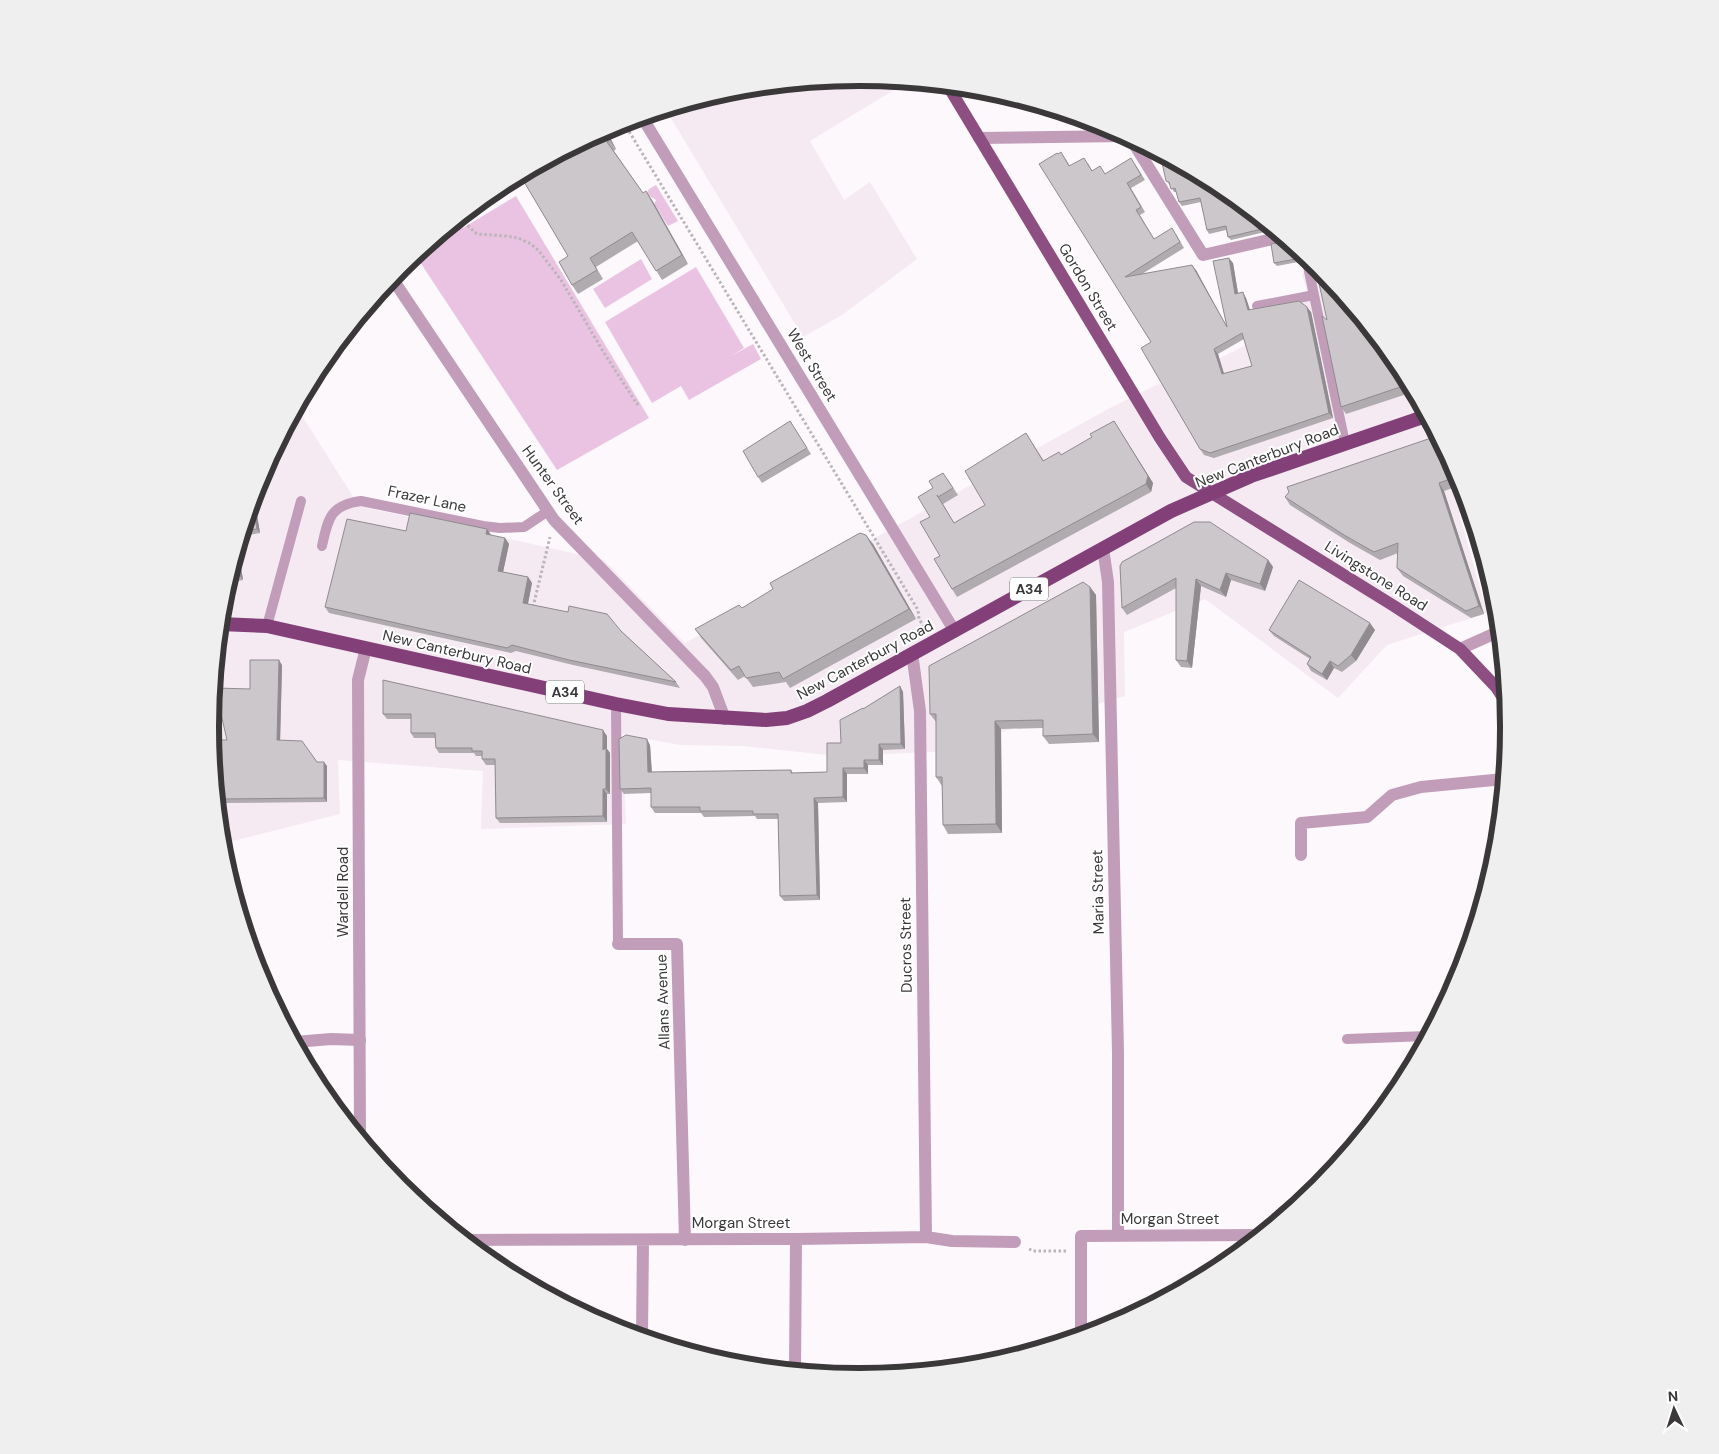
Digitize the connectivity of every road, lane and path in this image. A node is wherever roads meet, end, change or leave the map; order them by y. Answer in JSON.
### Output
{"nodes":[{"id":1,"x":953,"y":94,"type":"edge"},
{"id":2,"x":646,"y":123,"type":"edge"},
{"id":3,"x":628,"y":130,"type":"edge"},
{"id":4,"x":1108,"y":136,"type":"edge"},
{"id":5,"x":979,"y":138,"type":"junction"},
{"id":6,"x":1138,"y":150,"type":"edge"},
{"id":7,"x":465,"y":222,"type":"edge"},
{"id":8,"x":1274,"y":239,"type":"edge"},
{"id":9,"x":1309,"y":270,"type":"edge"},
{"id":10,"x":396,"y":285,"type":"edge"},
{"id":11,"x":1314,"y":295,"type":"junction"},
{"id":12,"x":1256,"y":306,"type":"dead end"},
{"id":13,"x":640,"y":403,"type":"dead end"},
{"id":14,"x":1420,"y":418,"type":"edge"},
{"id":15,"x":1345,"y":443,"type":"junction"},
{"id":16,"x":1212,"y":493,"type":"junction"},
{"id":17,"x":301,"y":501,"type":"dead end"},
{"id":18,"x":551,"y":516,"type":"junction"},
{"id":19,"x":322,"y":546,"type":"dead end"},
{"id":20,"x":1103,"y":548,"type":"junction"},
{"id":21,"x":532,"y":607,"type":"edge"},
{"id":22,"x":919,"y":619,"type":"dead end"},
{"id":23,"x":227,"y":624,"type":"edge"},
{"id":24,"x":267,"y":626,"type":"junction"},
{"id":25,"x":954,"y":630,"type":"junction"},
{"id":26,"x":1493,"y":634,"type":"edge"},
{"id":27,"x":366,"y":648,"type":"junction"},
{"id":28,"x":1460,"y":649,"type":"junction"},
{"id":29,"x":912,"y":653,"type":"junction"},
{"id":30,"x":1499,"y":692,"type":"edge"},
{"id":31,"x":616,"y":704,"type":"junction"},
{"id":32,"x":725,"y":719,"type":"junction"},
{"id":33,"x":1498,"y":780,"type":"edge"},
{"id":34,"x":1301,"y":855,"type":"dead end"},
{"id":35,"x":618,"y":944,"type":"joint"},
{"id":36,"x":1420,"y":1036,"type":"edge"},
{"id":37,"x":1346,"y":1039,"type":"dead end"},
{"id":38,"x":360,"y":1040,"type":"junction"},
{"id":39,"x":302,"y":1041,"type":"edge"},
{"id":40,"x":360,"y":1128,"type":"edge"},
{"id":41,"x":1250,"y":1235,"type":"edge"},
{"id":42,"x":1118,"y":1236,"type":"junction"},
{"id":43,"x":926,"y":1237,"type":"junction"},
{"id":44,"x":796,"y":1239,"type":"junction"},
{"id":45,"x":476,"y":1240,"type":"edge"},
{"id":46,"x":644,"y":1240,"type":"junction"},
{"id":47,"x":686,"y":1240,"type":"junction"},
{"id":48,"x":1015,"y":1242,"type":"joint"},
{"id":49,"x":1081,"y":1250,"type":"junction"},
{"id":50,"x":1081,"y":1328,"type":"edge"},
{"id":51,"x":642,"y":1330,"type":"edge"},
{"id":52,"x":795,"y":1364,"type":"edge"}],
"edges":[{"from":1,"to":5,"type":"main road","name":"Gordon Street"},
{"from":2,"to":25,"type":"street","name":"West Street"},
{"from":3,"to":22,"type":"path"},
{"from":4,"to":5,"type":"street"},
{"from":5,"to":16,"type":"main road","name":"Gordon Street"},
{"from":6,"to":8,"type":"street"},
{"from":7,"to":13,"type":"path"},
{"from":9,"to":11,"type":"lane"},
{"from":10,"to":18,"type":"street","name":"Hunter Street"},
{"from":11,"to":12,"type":"lane"},
{"from":11,"to":15,"type":"lane"},
{"from":14,"to":15,"type":"highway","name":"New Canterbury Road","number":"A34"},
{"from":15,"to":16,"type":"highway","name":"New Canterbury Road","number":"A34"},
{"from":16,"to":20,"type":"highway","name":"New Canterbury Road","number":"A34"},
{"from":16,"to":28,"type":"main road","name":"Livingstone Road"},
{"from":17,"to":24,"type":"lane"},
{"from":18,"to":19,"type":"lane","name":"Frazer Lane"},
{"from":18,"to":21,"type":"path"},
{"from":18,"to":32,"type":"street","name":"Hunter Street"},
{"from":20,"to":25,"type":"highway","name":"New Canterbury Road","number":"A34"},
{"from":20,"to":42,"type":"street","name":"Maria Street"},
{"from":23,"to":24,"type":"highway","name":"New Canterbury Road","number":"A34"},
{"from":24,"to":27,"type":"highway","name":"New Canterbury Road","number":"A34"},
{"from":25,"to":29,"type":"highway","name":"New Canterbury Road","number":"A34"},
{"from":26,"to":28,"type":"street"},
{"from":27,"to":31,"type":"highway","name":"New Canterbury Road","number":"A34"},
{"from":27,"to":38,"type":"street","name":"Wardell Road"},
{"from":28,"to":30,"type":"main road","name":"Livingstone Road"},
{"from":29,"to":32,"type":"highway","name":"New Canterbury Road","number":"A34"},
{"from":29,"to":43,"type":"street","name":"Ducros Street"},
{"from":31,"to":32,"type":"highway","name":"New Canterbury Road","number":"A34"},
{"from":31,"to":35,"type":"lane","name":"Allans Avenue"},
{"from":33,"to":34,"type":"street"},
{"from":35,"to":47,"type":"street","name":"Allans Avenue"},
{"from":36,"to":37,"type":"lane"},
{"from":38,"to":39,"type":"street"},
{"from":38,"to":40,"type":"street","name":"Wardell Road"},
{"from":41,"to":42,"type":"street","name":"Morgan Street"},
{"from":42,"to":49,"type":"street","name":"Morgan Street"},
{"from":43,"to":44,"type":"street","name":"Morgan Street"},
{"from":43,"to":48,"type":"street","name":"Morgan Street"},
{"from":44,"to":47,"type":"street","name":"Morgan Street"},
{"from":44,"to":52,"type":"street"},
{"from":45,"to":46,"type":"street","name":"Morgan Street"},
{"from":46,"to":47,"type":"street","name":"Morgan Street"},
{"from":46,"to":51,"type":"street"},
{"from":48,"to":49,"type":"path"},
{"from":49,"to":50,"type":"street"}]}
